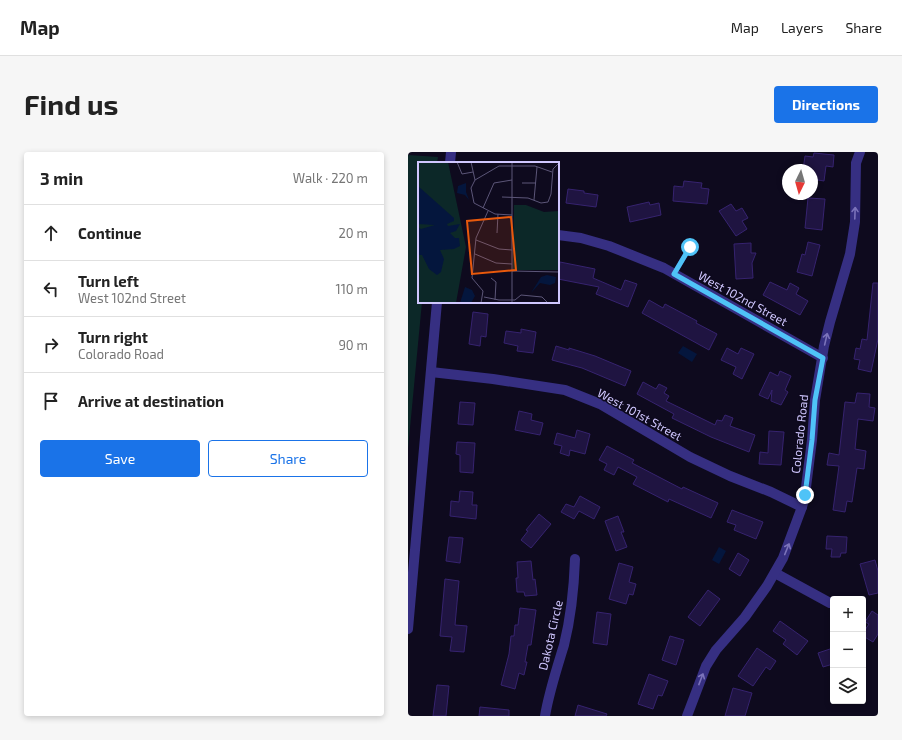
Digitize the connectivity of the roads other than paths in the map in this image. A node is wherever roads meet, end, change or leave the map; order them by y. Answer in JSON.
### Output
{"nodes":[{"id":1,"x":451,"y":152,"type":"edge"},
{"id":2,"x":860,"y":152,"type":"edge"},
{"id":3,"x":450,"y":162,"type":"edge"},
{"id":4,"x":559,"y":235,"type":"edge"},
{"id":5,"x":690,"y":247,"type":"dead end"},
{"id":6,"x":674,"y":274,"type":"junction"},
{"id":7,"x":437,"y":303,"type":"edge"},
{"id":8,"x":823,"y":358,"type":"junction"},
{"id":9,"x":431,"y":372,"type":"junction"},
{"id":10,"x":802,"y":508,"type":"junction"},
{"id":11,"x":575,"y":559,"type":"dead end"},
{"id":12,"x":775,"y":573,"type":"junction"},
{"id":13,"x":830,"y":603,"type":"dead end"},
{"id":14,"x":408,"y":628,"type":"edge"},
{"id":15,"x":545,"y":716,"type":"edge"},
{"id":16,"x":687,"y":716,"type":"edge"}],
"edges":[{"from":1,"to":3,"type":"street"},
{"from":8,"to":2,"type":"street","name":"Colorado Road","one_way":true},
{"from":4,"to":6,"type":"street","name":"West 102nd Street"},
{"from":5,"to":6,"type":"lane"},
{"from":6,"to":8,"type":"street","name":"West 102nd Street"},
{"from":7,"to":9,"type":"street"},
{"from":8,"to":10,"type":"street","name":"Colorado Road"},
{"from":9,"to":10,"type":"street","name":"West 101st Street"},
{"from":9,"to":14,"type":"street"},
{"from":12,"to":10,"type":"street","name":"Colorado Road","one_way":true},
{"from":11,"to":15,"type":"street","name":"Dakota Circle"},
{"from":12,"to":13,"type":"street"},
{"from":16,"to":12,"type":"street","name":"Colorado Road","one_way":true}]}
